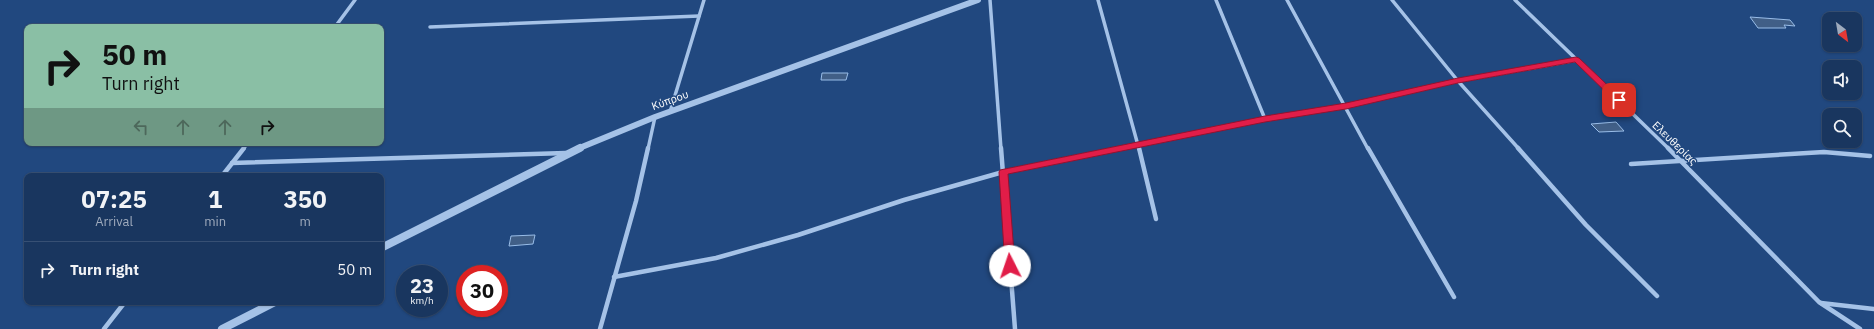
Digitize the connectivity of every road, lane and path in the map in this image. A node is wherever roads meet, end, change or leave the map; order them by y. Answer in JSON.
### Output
{"nodes":[{"id":1,"x":355,"y":0,"type":"edge"},
{"id":2,"x":704,"y":0,"type":"edge"},
{"id":3,"x":978,"y":0,"type":"edge"},
{"id":4,"x":990,"y":0,"type":"edge"},
{"id":5,"x":1098,"y":0,"type":"edge"},
{"id":6,"x":1216,"y":0,"type":"edge"},
{"id":7,"x":1287,"y":0,"type":"edge"},
{"id":8,"x":1392,"y":0,"type":"edge"},
{"id":9,"x":1515,"y":0,"type":"edge"},
{"id":10,"x":699,"y":16,"type":"junction"},
{"id":11,"x":337,"y":24,"type":"edge"},
{"id":12,"x":430,"y":27,"type":"dead end"},
{"id":13,"x":1576,"y":60,"type":"junction"},
{"id":14,"x":1458,"y":81,"type":"junction"},
{"id":15,"x":1346,"y":106,"type":"junction"},
{"id":16,"x":670,"y":112,"type":"junction"},
{"id":17,"x":655,"y":117,"type":"junction"},
{"id":18,"x":1265,"y":119,"type":"junction"},
{"id":19,"x":1138,"y":144,"type":"junction"},
{"id":20,"x":246,"y":146,"type":"edge"},
{"id":21,"x":568,"y":153,"type":"junction"},
{"id":22,"x":1870,"y":156,"type":"dead end"},
{"id":23,"x":1682,"y":162,"type":"junction"},
{"id":24,"x":232,"y":163,"type":"junction"},
{"id":25,"x":1631,"y":164,"type":"dead end"},
{"id":26,"x":1003,"y":172,"type":"junction"},
{"id":27,"x":224,"y":173,"type":"edge"},
{"id":28,"x":1156,"y":219,"type":"dead end"},
{"id":29,"x":384,"y":246,"type":"edge"},
{"id":30,"x":614,"y":277,"type":"junction"},
{"id":31,"x":1657,"y":296,"type":"dead end"},
{"id":32,"x":1454,"y":298,"type":"dead end"},
{"id":33,"x":1819,"y":302,"type":"junction"},
{"id":34,"x":123,"y":305,"type":"edge"},
{"id":35,"x":269,"y":305,"type":"edge"},
{"id":36,"x":1874,"y":309,"type":"edge"},
{"id":37,"x":104,"y":329,"type":"edge"},
{"id":38,"x":222,"y":329,"type":"edge"},
{"id":39,"x":600,"y":329,"type":"edge"},
{"id":40,"x":1015,"y":329,"type":"edge"},
{"id":41,"x":1860,"y":329,"type":"edge"}],
"edges":[{"from":1,"to":11,"type":"street"},
{"from":2,"to":10,"type":"street"},
{"from":3,"to":16,"type":"street","name":"Κύπρου"},
{"from":4,"to":26,"type":"street"},
{"from":5,"to":19,"type":"street"},
{"from":6,"to":18,"type":"street"},
{"from":7,"to":15,"type":"street"},
{"from":8,"to":14,"type":"street"},
{"from":9,"to":13,"type":"street","name":"Ελευθερίας"},
{"from":10,"to":12,"type":"street"},
{"from":10,"to":16,"type":"street"},
{"from":13,"to":14,"type":"street"},
{"from":13,"to":23,"type":"street","name":"Ελευθερίας"},
{"from":14,"to":15,"type":"street"},
{"from":14,"to":31,"type":"street"},
{"from":15,"to":18,"type":"street"},
{"from":15,"to":32,"type":"street"},
{"from":16,"to":17,"type":"street","name":"Κύπρου"},
{"from":17,"to":21,"type":"street","name":"Κύπρου"},
{"from":17,"to":30,"type":"street"},
{"from":18,"to":19,"type":"street"},
{"from":19,"to":26,"type":"street"},
{"from":19,"to":28,"type":"street"},
{"from":20,"to":24,"type":"street"},
{"from":21,"to":24,"type":"street"},
{"from":21,"to":29,"type":"street","name":"Κύπρου"},
{"from":22,"to":23,"type":"street"},
{"from":23,"to":25,"type":"street"},
{"from":23,"to":33,"type":"street","name":"Ελευθερίας"},
{"from":24,"to":27,"type":"street"},
{"from":26,"to":30,"type":"street"},
{"from":26,"to":40,"type":"street"},
{"from":30,"to":39,"type":"street"},
{"from":33,"to":36,"type":"street"},
{"from":33,"to":41,"type":"street","name":"Ελευθερίας"},
{"from":34,"to":37,"type":"street"},
{"from":35,"to":38,"type":"street"}]}
